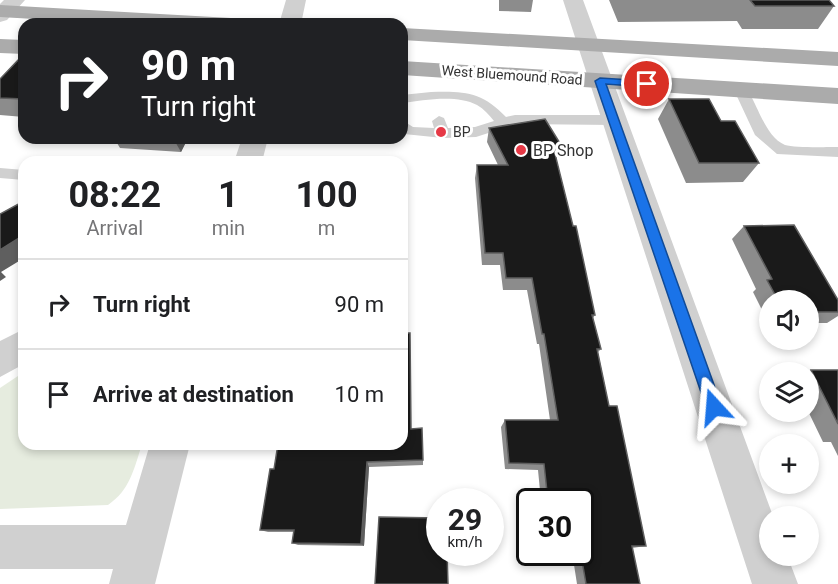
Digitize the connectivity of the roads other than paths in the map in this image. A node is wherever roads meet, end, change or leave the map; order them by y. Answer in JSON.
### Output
{"nodes":[{"id":1,"x":296,"y":0,"type":"edge"},
{"id":2,"x":573,"y":0,"type":"edge"},
{"id":3,"x":5,"y":9,"type":"edge"},
{"id":4,"x":141,"y":18,"type":"edge"},
{"id":5,"x":292,"y":18,"type":"edge"},
{"id":6,"x":408,"y":34,"type":"edge"},
{"id":7,"x":589,"y":45,"type":"junction"},
{"id":8,"x":0,"y":46,"type":"edge"},
{"id":9,"x":18,"y":47,"type":"edge"},
{"id":10,"x":838,"y":59,"type":"edge"},
{"id":11,"x":410,"y":69,"type":"edge"},
{"id":12,"x":464,"y":72,"type":"junction"},
{"id":13,"x":600,"y":81,"type":"junction"},
{"id":14,"x":741,"y":90,"type":"junction"},
{"id":15,"x":838,"y":96,"type":"edge"},
{"id":16,"x":461,"y":97,"type":"junction"},
{"id":17,"x":427,"y":98,"type":"junction"},
{"id":18,"x":408,"y":99,"type":"edge"},
{"id":19,"x":614,"y":120,"type":"junction"},
{"id":20,"x":502,"y":122,"type":"junction"},
{"id":21,"x":408,"y":130,"type":"edge"},
{"id":22,"x":838,"y":152,"type":"edge"},
{"id":23,"x":0,"y":173,"type":"edge"},
{"id":24,"x":18,"y":174,"type":"edge"},
{"id":25,"x":18,"y":349,"type":"edge"},
{"id":26,"x":0,"y":360,"type":"edge"},
{"id":27,"x":168,"y":450,"type":"edge"},
{"id":28,"x":0,"y":547,"type":"edge"},
{"id":29,"x":137,"y":566,"type":"edge"},
{"id":30,"x":775,"y":584,"type":"edge"}],
"edges":[{"from":1,"to":5,"type":"street"},
{"from":2,"to":7,"type":"street"},
{"from":3,"to":4,"type":"main road"},
{"from":6,"to":7,"type":"main road"},
{"from":7,"to":10,"type":"main road"},
{"from":7,"to":13,"type":"street"},
{"from":8,"to":9,"type":"main road"},
{"from":11,"to":12,"type":"main road","name":"West Bluemound Road"},
{"from":11,"to":17,"type":"lane"},
{"from":12,"to":13,"type":"main road","name":"West Bluemound Road"},
{"from":12,"to":16,"type":"lane"},
{"from":13,"to":14,"type":"main road","name":"West Bluemound Road"},
{"from":13,"to":19,"type":"street"},
{"from":14,"to":15,"type":"main road","name":"West Bluemound Road"},
{"from":14,"to":22,"type":"lane"},
{"from":16,"to":17,"type":"lane"},
{"from":16,"to":20,"type":"lane"},
{"from":17,"to":18,"type":"lane"},
{"from":19,"to":20,"type":"lane"},
{"from":19,"to":30,"type":"street"},
{"from":20,"to":21,"type":"lane"},
{"from":23,"to":24,"type":"lane"},
{"from":25,"to":26,"type":"street"},
{"from":27,"to":29,"type":"street"},
{"from":28,"to":29,"type":"street"}]}
